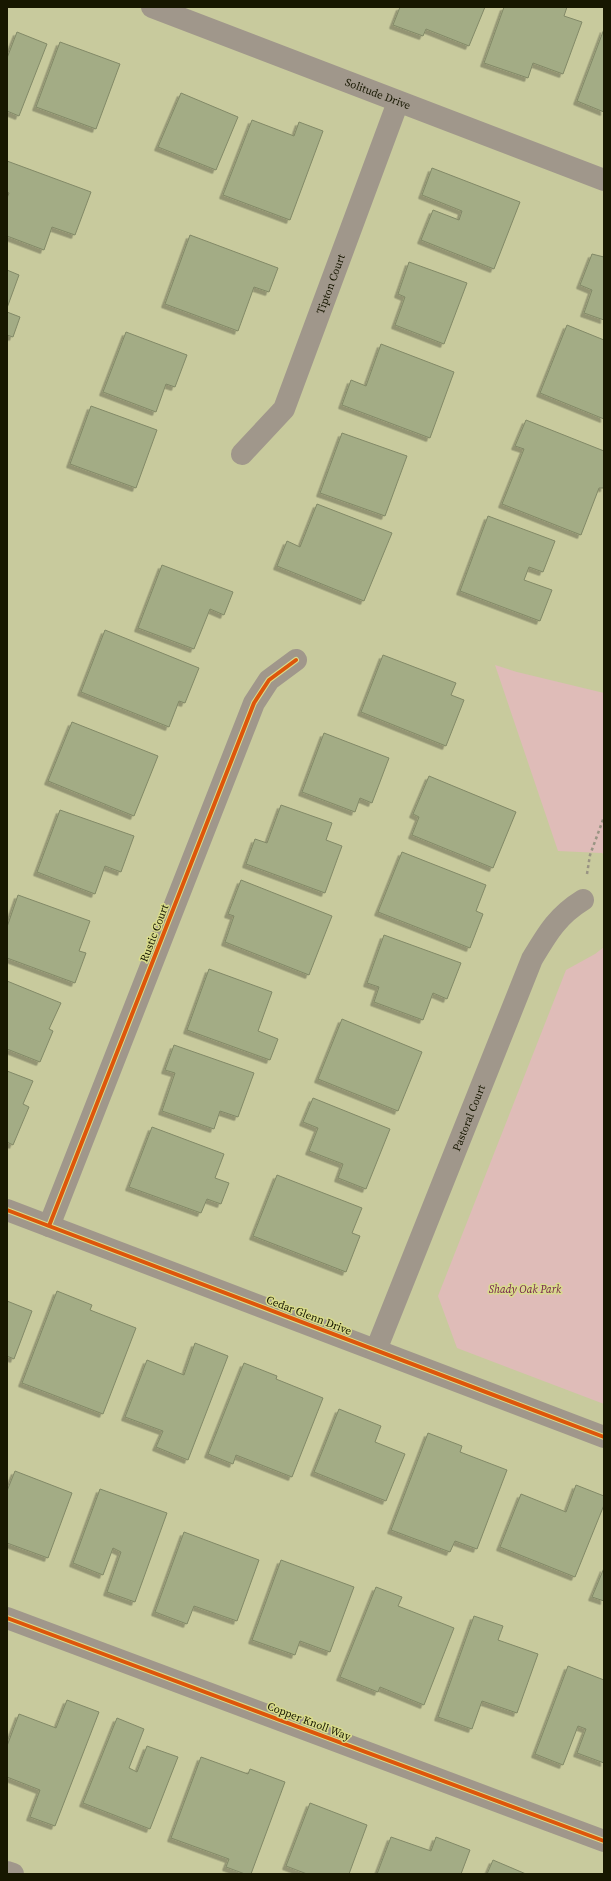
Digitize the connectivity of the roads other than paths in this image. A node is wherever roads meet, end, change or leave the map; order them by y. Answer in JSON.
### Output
{"nodes":[{"id":1,"x":152,"y":7,"type":"edge"},
{"id":2,"x":398,"y":102,"type":"junction"},
{"id":3,"x":604,"y":180,"type":"edge"},
{"id":4,"x":242,"y":454,"type":"dead end"},
{"id":5,"x":296,"y":660,"type":"dead end"},
{"id":6,"x":583,"y":900,"type":"road end"},
{"id":7,"x":7,"y":1210,"type":"edge"},
{"id":8,"x":49,"y":1226,"type":"junction"},
{"id":9,"x":376,"y":1350,"type":"junction"},
{"id":10,"x":604,"y":1437,"type":"edge"},
{"id":11,"x":7,"y":1618,"type":"edge"},
{"id":12,"x":604,"y":1841,"type":"edge"},
{"id":13,"x":7,"y":1872,"type":"edge"},
{"id":14,"x":13,"y":1874,"type":"edge"}],
"edges":[{"from":1,"to":2,"type":"street","name":"Solitude Drive"},
{"from":2,"to":3,"type":"street","name":"Solitude Drive"},
{"from":2,"to":4,"type":"street","name":"Tipton Court"},
{"from":5,"to":8,"type":"street","name":"Rustic Court"},
{"from":6,"to":9,"type":"street","name":"Pastoral Court"},
{"from":7,"to":8,"type":"street","name":"Cedar Glenn Drive"},
{"from":8,"to":9,"type":"street","name":"Cedar Glenn Drive"},
{"from":9,"to":10,"type":"street","name":"Cedar Glenn Drive"},
{"from":11,"to":12,"type":"street","name":"Copper Knoll Way"},
{"from":13,"to":14,"type":"street"}]}
